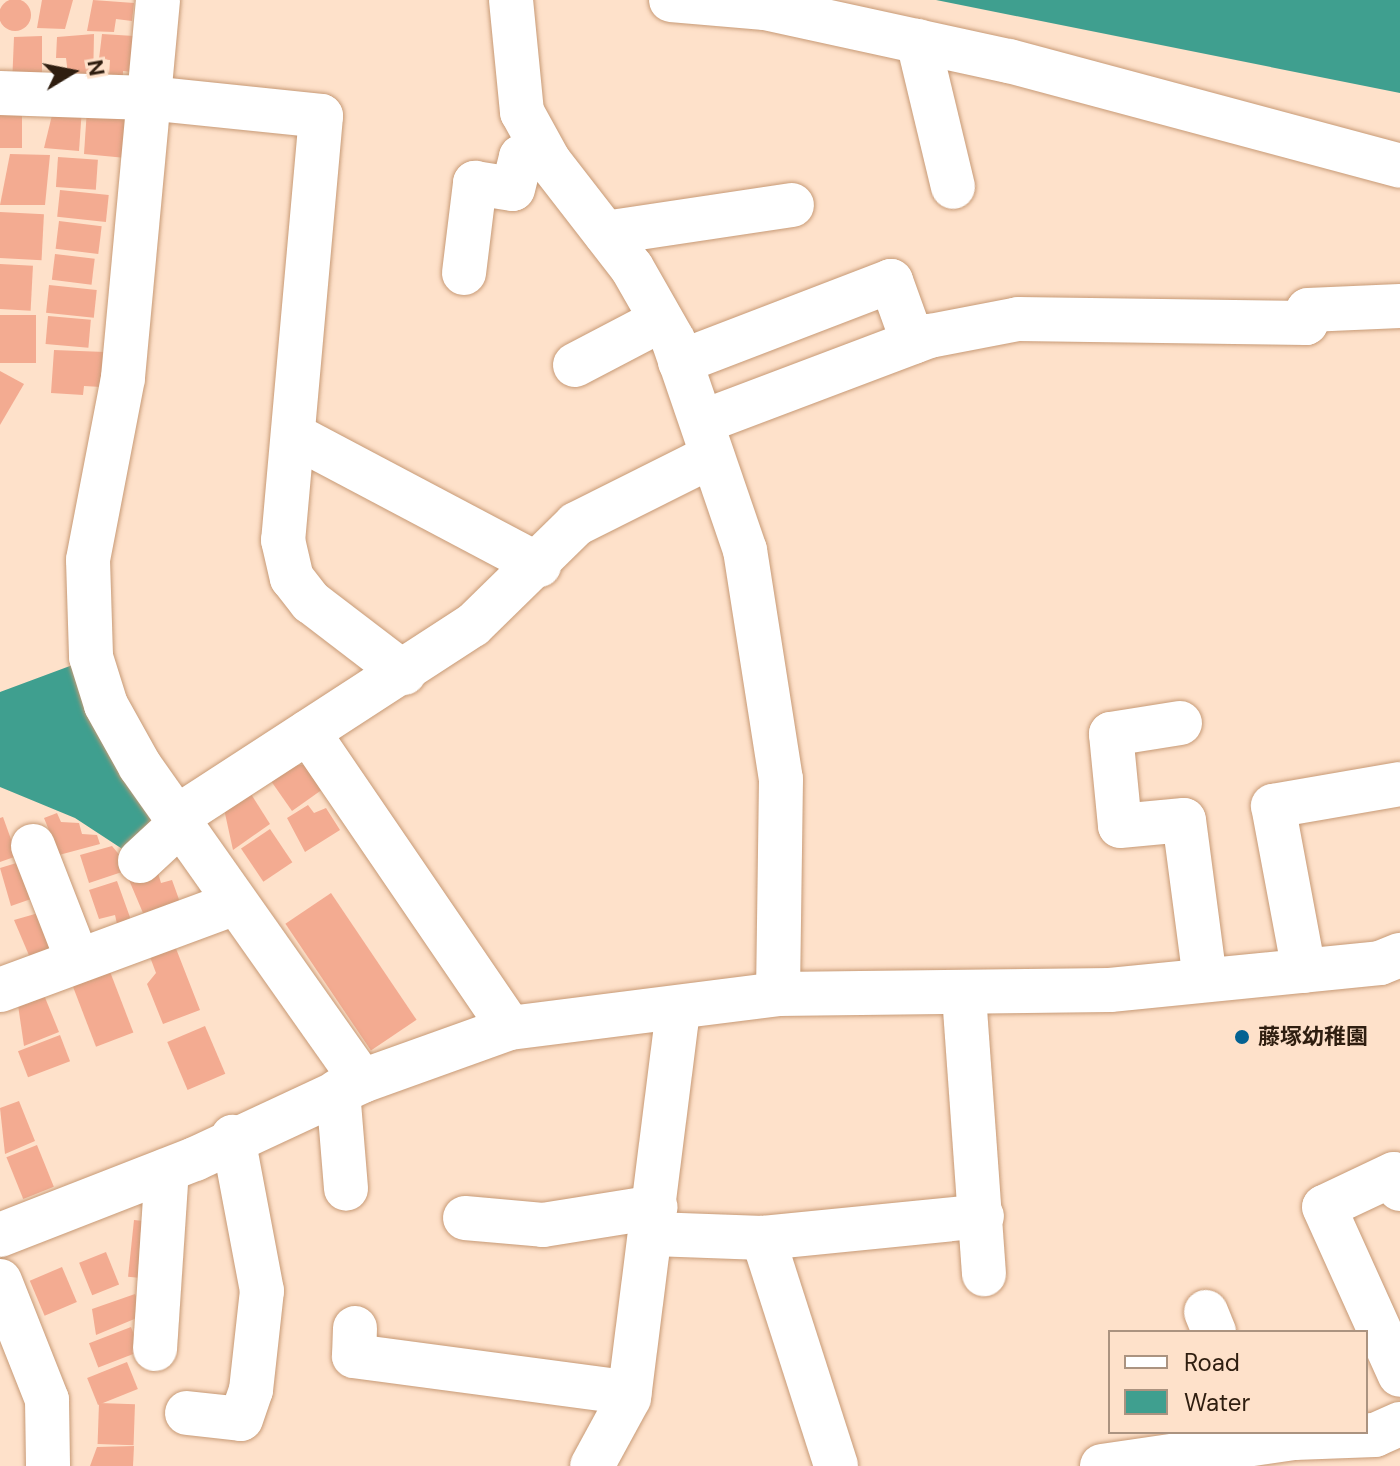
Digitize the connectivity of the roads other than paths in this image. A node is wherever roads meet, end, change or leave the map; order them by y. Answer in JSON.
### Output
{"nodes":[{"id":1,"x":158,"y":0,"type":"edge"},
{"id":2,"x":511,"y":0,"type":"edge"},
{"id":3,"x":671,"y":0,"type":"edge"},
{"id":4,"x":918,"y":41,"type":"junction"},
{"id":5,"x":0,"y":93,"type":"edge"},
{"id":6,"x":148,"y":98,"type":"junction"},
{"id":7,"x":549,"y":161,"type":"junction"},
{"id":8,"x":1400,"y":166,"type":"edge"},
{"id":9,"x":953,"y":187,"type":"dead end"},
{"id":10,"x":792,"y":205,"type":"dead end"},
{"id":11,"x":605,"y":233,"type":"junction"},
{"id":12,"x":464,"y":273,"type":"dead end"},
{"id":13,"x":1400,"y":306,"type":"edge"},
{"id":14,"x":661,"y":320,"type":"junction"},
{"id":15,"x":913,"y":342,"type":"junction"},
{"id":16,"x":680,"y":362,"type":"junction"},
{"id":17,"x":575,"y":365,"type":"dead end"},
{"id":18,"x":297,"y":437,"type":"junction"},
{"id":19,"x":707,"y":439,"type":"junction"},
{"id":20,"x":539,"y":565,"type":"junction"},
{"id":21,"x":404,"y":673,"type":"junction"},
{"id":22,"x":1180,"y":723,"type":"dead end"},
{"id":23,"x":308,"y":732,"type":"junction"},
{"id":24,"x":1400,"y":784,"type":"edge"},
{"id":25,"x":179,"y":820,"type":"junction"},
{"id":26,"x":33,"y":846,"type":"dead end"},
{"id":27,"x":140,"y":861,"type":"dead end"},
{"id":28,"x":232,"y":904,"type":"junction"},
{"id":29,"x":1400,"y":955,"type":"edge"},
{"id":30,"x":77,"y":959,"type":"junction"},
{"id":31,"x":1304,"y":971,"type":"junction"},
{"id":32,"x":1205,"y":980,"type":"junction"},
{"id":33,"x":0,"y":990,"type":"edge"},
{"id":34,"x":778,"y":994,"type":"junction"},
{"id":35,"x":964,"y":995,"type":"junction"},
{"id":36,"x":678,"y":1009,"type":"junction"},
{"id":37,"x":510,"y":1028,"type":"junction"},
{"id":38,"x":350,"y":1086,"type":"junction"},
{"id":39,"x":233,"y":1137,"type":"junction"},
{"id":40,"x":167,"y":1170,"type":"junction"},
{"id":41,"x":346,"y":1189,"type":"dead end"},
{"id":42,"x":1400,"y":1189,"type":"edge"},
{"id":43,"x":982,"y":1216,"type":"junction"},
{"id":44,"x":465,"y":1218,"type":"dead end"},
{"id":45,"x":654,"y":1220,"type":"junction"},
{"id":46,"x":0,"y":1235,"type":"edge"},
{"id":47,"x":763,"y":1238,"type":"junction"},
{"id":48,"x":984,"y":1274,"type":"dead end"},
{"id":49,"x":2,"y":1290,"type":"edge"},
{"id":50,"x":355,"y":1328,"type":"dead end"},
{"id":51,"x":155,"y":1349,"type":"dead end"},
{"id":52,"x":1400,"y":1375,"type":"edge"},
{"id":53,"x":630,"y":1393,"type":"junction"},
{"id":54,"x":187,"y":1413,"type":"dead end"},
{"id":55,"x":1400,"y":1424,"type":"edge"},
{"id":56,"x":1276,"y":1445,"type":"edge"},
{"id":57,"x":48,"y":1466,"type":"edge"},
{"id":58,"x":592,"y":1466,"type":"edge"},
{"id":59,"x":836,"y":1466,"type":"edge"},
{"id":60,"x":1102,"y":1466,"type":"edge"}],
"edges":[{"from":1,"to":6,"type":"street"},
{"from":2,"to":7,"type":"street"},
{"from":3,"to":4,"type":"street"},
{"from":4,"to":8,"type":"street"},
{"from":4,"to":9,"type":"street"},
{"from":5,"to":6,"type":"street"},
{"from":6,"to":18,"type":"street"},
{"from":6,"to":25,"type":"street"},
{"from":7,"to":11,"type":"street"},
{"from":7,"to":12,"type":"street"},
{"from":10,"to":11,"type":"street"},
{"from":11,"to":14,"type":"street"},
{"from":13,"to":15,"type":"street"},
{"from":14,"to":16,"type":"street"},
{"from":14,"to":17,"type":"street"},
{"from":15,"to":16,"type":"street"},
{"from":15,"to":19,"type":"street"},
{"from":16,"to":19,"type":"street"},
{"from":18,"to":20,"type":"street"},
{"from":18,"to":21,"type":"street"},
{"from":19,"to":20,"type":"street"},
{"from":19,"to":34,"type":"street"},
{"from":20,"to":21,"type":"street"},
{"from":21,"to":23,"type":"street"},
{"from":22,"to":32,"type":"street"},
{"from":23,"to":25,"type":"street"},
{"from":23,"to":37,"type":"street"},
{"from":24,"to":31,"type":"street"},
{"from":25,"to":27,"type":"street"},
{"from":25,"to":28,"type":"street"},
{"from":26,"to":30,"type":"street"},
{"from":28,"to":30,"type":"street"},
{"from":28,"to":38,"type":"street"},
{"from":29,"to":31,"type":"street"},
{"from":30,"to":33,"type":"street"},
{"from":31,"to":32,"type":"street"},
{"from":32,"to":35,"type":"street"},
{"from":34,"to":35,"type":"street"},
{"from":34,"to":36,"type":"street"},
{"from":35,"to":43,"type":"street"},
{"from":36,"to":37,"type":"street"},
{"from":36,"to":45,"type":"street"},
{"from":37,"to":38,"type":"street"},
{"from":38,"to":39,"type":"street"},
{"from":38,"to":41,"type":"street"},
{"from":39,"to":40,"type":"street"},
{"from":39,"to":54,"type":"street"},
{"from":40,"to":46,"type":"street"},
{"from":40,"to":51,"type":"street"},
{"from":42,"to":52,"type":"street"},
{"from":43,"to":47,"type":"street"},
{"from":43,"to":48,"type":"street"},
{"from":44,"to":45,"type":"street"},
{"from":45,"to":47,"type":"street"},
{"from":45,"to":53,"type":"street"},
{"from":47,"to":59,"type":"street"},
{"from":49,"to":57,"type":"street"},
{"from":50,"to":53,"type":"street"},
{"from":53,"to":58,"type":"street"},
{"from":55,"to":56,"type":"street"},
{"from":56,"to":60,"type":"street"}]}
